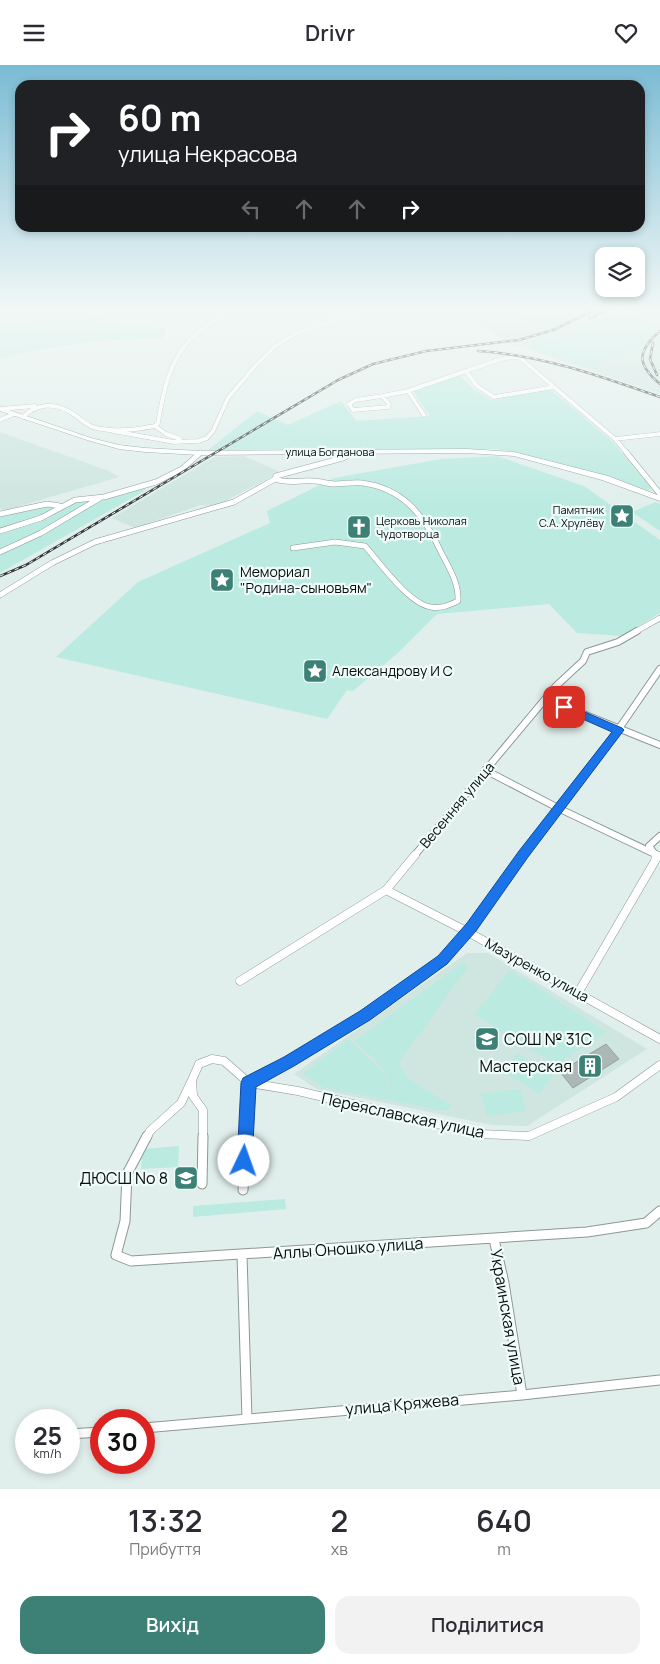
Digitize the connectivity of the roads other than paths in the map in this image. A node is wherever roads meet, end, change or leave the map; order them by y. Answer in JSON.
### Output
{"nodes":[{"id":1,"x":170,"y":376,"type":"edge"},
{"id":2,"x":247,"y":376,"type":"edge"},
{"id":3,"x":448,"y":376,"type":"edge"},
{"id":4,"x":468,"y":376,"type":"edge"},
{"id":5,"x":542,"y":376,"type":"edge"},
{"id":6,"x":554,"y":387,"type":"junction"},
{"id":7,"x":408,"y":391,"type":"junction"},
{"id":8,"x":382,"y":395,"type":"junction"},
{"id":9,"x":41,"y":406,"type":"junction"},
{"id":10,"x":0,"y":409,"type":"edge"},
{"id":11,"x":14,"y":414,"type":"junction"},
{"id":12,"x":424,"y":415,"type":"dead end"},
{"id":13,"x":23,"y":417,"type":"junction"},
{"id":14,"x":0,"y":421,"type":"edge"},
{"id":15,"x":155,"y":426,"type":"junction"},
{"id":16,"x":113,"y":431,"type":"junction"},
{"id":17,"x":660,"y":434,"type":"edge"},
{"id":18,"x":615,"y":439,"type":"junction"},
{"id":19,"x":188,"y":442,"type":"junction"},
{"id":20,"x":200,"y":453,"type":"junction"},
{"id":21,"x":354,"y":453,"type":"junction"},
{"id":22,"x":275,"y":479,"type":"junction"},
{"id":23,"x":660,"y":495,"type":"edge"},
{"id":24,"x":101,"y":498,"type":"junction"},
{"id":25,"x":660,"y":499,"type":"edge"},
{"id":26,"x":60,"y":506,"type":"junction"},
{"id":27,"x":0,"y":513,"type":"edge"},
{"id":28,"x":0,"y":531,"type":"edge"},
{"id":29,"x":293,"y":548,"type":"dead end"},
{"id":30,"x":0,"y":552,"type":"edge"},
{"id":31,"x":0,"y":595,"type":"edge"},
{"id":32,"x":660,"y":618,"type":"edge"},
{"id":33,"x":660,"y":669,"type":"edge"},
{"id":34,"x":546,"y":699,"type":"junction"},
{"id":35,"x":618,"y":730,"type":"junction"},
{"id":36,"x":660,"y":745,"type":"edge"},
{"id":37,"x":485,"y":770,"type":"junction"},
{"id":38,"x":560,"y":809,"type":"junction"},
{"id":39,"x":660,"y":836,"type":"edge"},
{"id":40,"x":658,"y":858,"type":"edge"},
{"id":41,"x":386,"y":890,"type":"junction"},
{"id":42,"x":468,"y":932,"type":"junction"},
{"id":43,"x":240,"y":981,"type":"dead end"},
{"id":44,"x":578,"y":993,"type":"junction"},
{"id":45,"x":660,"y":1039,"type":"edge"},
{"id":46,"x":660,"y":1065,"type":"edge"},
{"id":47,"x":192,"y":1080,"type":"junction"},
{"id":48,"x":248,"y":1083,"type":"junction"},
{"id":49,"x":202,"y":1184,"type":"dead end"},
{"id":50,"x":243,"y":1190,"type":"dead end"},
{"id":51,"x":660,"y":1211,"type":"edge"},
{"id":52,"x":494,"y":1239,"type":"junction"},
{"id":53,"x":242,"y":1255,"type":"junction"},
{"id":54,"x":660,"y":1380,"type":"edge"},
{"id":55,"x":522,"y":1395,"type":"junction"},
{"id":56,"x":247,"y":1419,"type":"junction"},
{"id":57,"x":155,"y":1427,"type":"edge"}],
"edges":[{"from":1,"to":15,"type":"street"},
{"from":2,"to":19,"type":"street"},
{"from":3,"to":7,"type":"street"},
{"from":4,"to":6,"type":"street"},
{"from":5,"to":6,"type":"street"},
{"from":6,"to":18,"type":"street"},
{"from":7,"to":8,"type":"street"},
{"from":7,"to":12,"type":"street"},
{"from":8,"to":8,"type":"street"},
{"from":9,"to":10,"type":"street"},
{"from":9,"to":13,"type":"street"},
{"from":9,"to":16,"type":"street"},
{"from":10,"to":11,"type":"main road","name":"улица Богданова"},
{"from":11,"to":13,"type":"main road","name":"улица Богданова"},
{"from":11,"to":14,"type":"street"},
{"from":13,"to":20,"type":"main road","name":"улица Богданова"},
{"from":15,"to":16,"type":"street"},
{"from":15,"to":19,"type":"street"},
{"from":16,"to":19,"type":"street"},
{"from":17,"to":18,"type":"street"},
{"from":18,"to":23,"type":"street"},
{"from":20,"to":21,"type":"main road","name":"улица Богданова"},
{"from":20,"to":24,"type":"street"},
{"from":21,"to":22,"type":"street"},
{"from":21,"to":25,"type":"main road","name":"улица Богданова"},
{"from":22,"to":29,"type":"street"},
{"from":22,"to":31,"type":"street"},
{"from":24,"to":26,"type":"street"},
{"from":24,"to":30,"type":"street"},
{"from":26,"to":27,"type":"street"},
{"from":26,"to":28,"type":"street"},
{"from":32,"to":34,"type":"street","name":"Весенняя улица"},
{"from":33,"to":35,"type":"street"},
{"from":34,"to":35,"type":"street"},
{"from":34,"to":37,"type":"street","name":"Весенняя улица"},
{"from":35,"to":36,"type":"street"},
{"from":35,"to":38,"type":"street"},
{"from":37,"to":38,"type":"street"},
{"from":37,"to":41,"type":"street","name":"Весенняя улица"},
{"from":38,"to":40,"type":"street"},
{"from":38,"to":42,"type":"street"},
{"from":39,"to":40,"type":"street"},
{"from":40,"to":44,"type":"street"},
{"from":41,"to":42,"type":"street","name":"Мазуренко улица"},
{"from":41,"to":43,"type":"street","name":"Весенняя улица"},
{"from":42,"to":44,"type":"street","name":"Мазуренко улица"},
{"from":42,"to":48,"type":"street"},
{"from":44,"to":45,"type":"street","name":"Мазуренко улица"},
{"from":46,"to":48,"type":"street","name":"Переяславская улица"},
{"from":47,"to":48,"type":"street"},
{"from":47,"to":49,"type":"street"},
{"from":47,"to":53,"type":"street","name":"Аллы Оношко улица"},
{"from":48,"to":50,"type":"street"},
{"from":51,"to":52,"type":"street","name":"Аллы Оношко улица"},
{"from":52,"to":53,"type":"street","name":"Аллы Оношко улица"},
{"from":52,"to":55,"type":"street","name":"Украинская улица"},
{"from":53,"to":56,"type":"street"},
{"from":54,"to":55,"type":"street","name":"улица Кряжева"},
{"from":55,"to":56,"type":"street","name":"улица Кряжева"},
{"from":56,"to":57,"type":"street","name":"улица Кряжева"}]}
